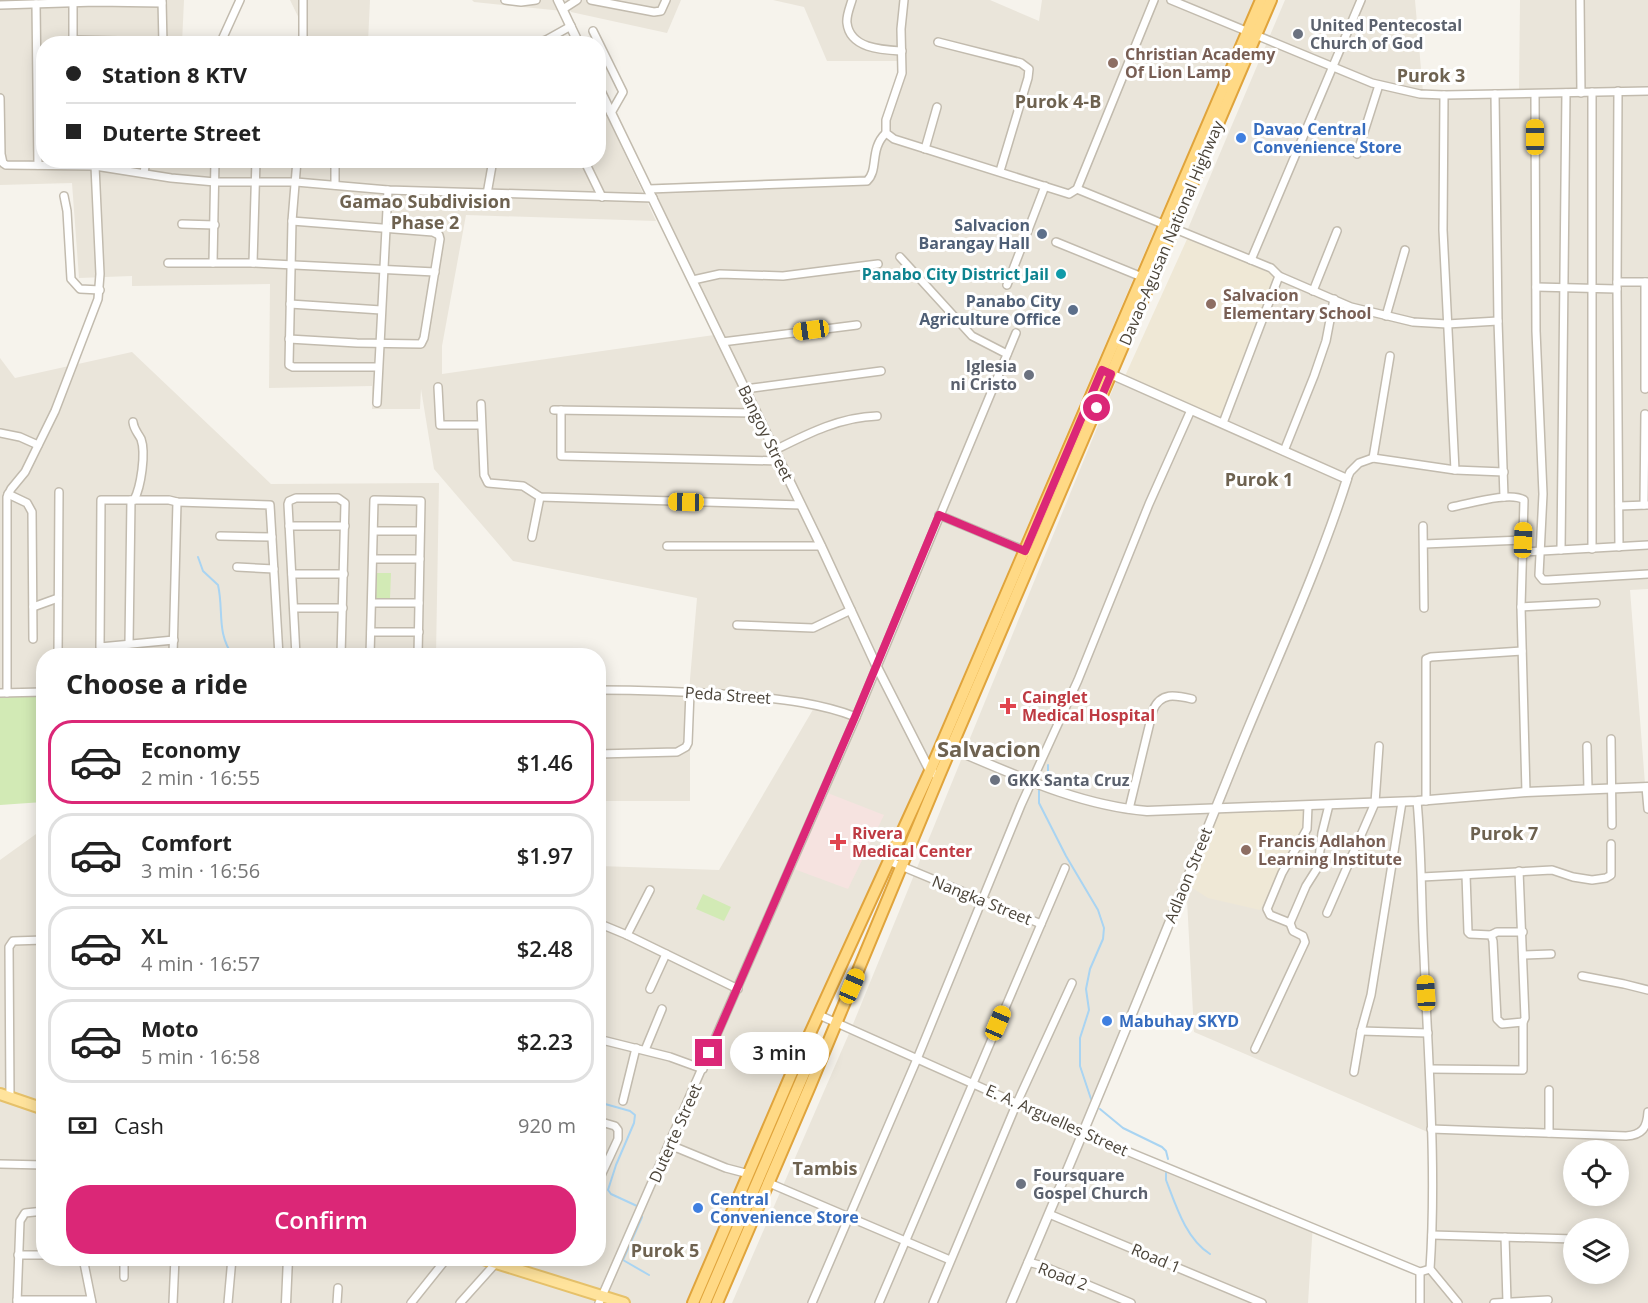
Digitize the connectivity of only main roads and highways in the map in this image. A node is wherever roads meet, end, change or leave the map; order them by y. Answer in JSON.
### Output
{"nodes":[{"id":1,"x":1261,"y":0,"type":"edge"},
{"id":2,"x":1271,"y":0,"type":"edge"},
{"id":3,"x":1252,"y":34,"type":"junction"},
{"id":4,"x":1169,"y":226,"type":"junction"},
{"id":5,"x":1137,"y":302,"type":"junction"},
{"id":6,"x":935,"y":774,"type":"junction"},
{"id":7,"x":869,"y":906,"type":"junction"},
{"id":8,"x":883,"y":912,"type":"junction"},
{"id":9,"x":817,"y":1019,"type":"junction"},
{"id":10,"x":835,"y":1027,"type":"junction"},
{"id":11,"x":808,"y":1064,"type":"junction"},
{"id":12,"x":5,"y":1096,"type":"edge"},
{"id":13,"x":36,"y":1106,"type":"edge"},
{"id":14,"x":501,"y":1266,"type":"edge"},
{"id":15,"x":601,"y":1300,"type":"edge"},
{"id":16,"x":624,"y":1303,"type":"edge"},
{"id":17,"x":693,"y":1303,"type":"edge"},
{"id":18,"x":705,"y":1303,"type":"edge"},
{"id":19,"x":717,"y":1303,"type":"edge"}],
"edges":[{"from":1,"to":3,"type":"highway","name":"Davao-Agusan National Highway"},
{"from":2,"to":3,"type":"highway","name":"Davao-Agusan National Highway"},
{"from":3,"to":4,"type":"highway","name":"Davao-Agusan National Highway"},
{"from":4,"to":5,"type":"highway","name":"Davao-Agusan National Highway"},
{"from":4,"to":5,"type":"highway","name":"Davao-Agusan National Highway"},
{"from":5,"to":6,"type":"highway","name":"Davao-Agusan National Highway"},
{"from":6,"to":7,"type":"highway","name":"Davao-Agusan National Highway"},
{"from":6,"to":8,"type":"highway","name":"Davao-Agusan National Highway"},
{"from":7,"to":8,"type":"highway"},
{"from":7,"to":9,"type":"highway","name":"Davao-Agusan National Highway"},
{"from":8,"to":10,"type":"highway","name":"Davao-Agusan National Highway"},
{"from":9,"to":11,"type":"highway","name":"Davao-Agusan National Highway"},
{"from":9,"to":17,"type":"highway","name":"Davao-Agusan National Highway"},
{"from":10,"to":11,"type":"highway","name":"Davao-Agusan National Highway"},
{"from":10,"to":19,"type":"highway","name":"Davao-Agusan National Highway"},
{"from":11,"to":18,"type":"highway","name":"Davao-Agusan National Highway"},
{"from":12,"to":13,"type":"main road"},
{"from":14,"to":15,"type":"main road"},
{"from":15,"to":16,"type":"main road"}]}
